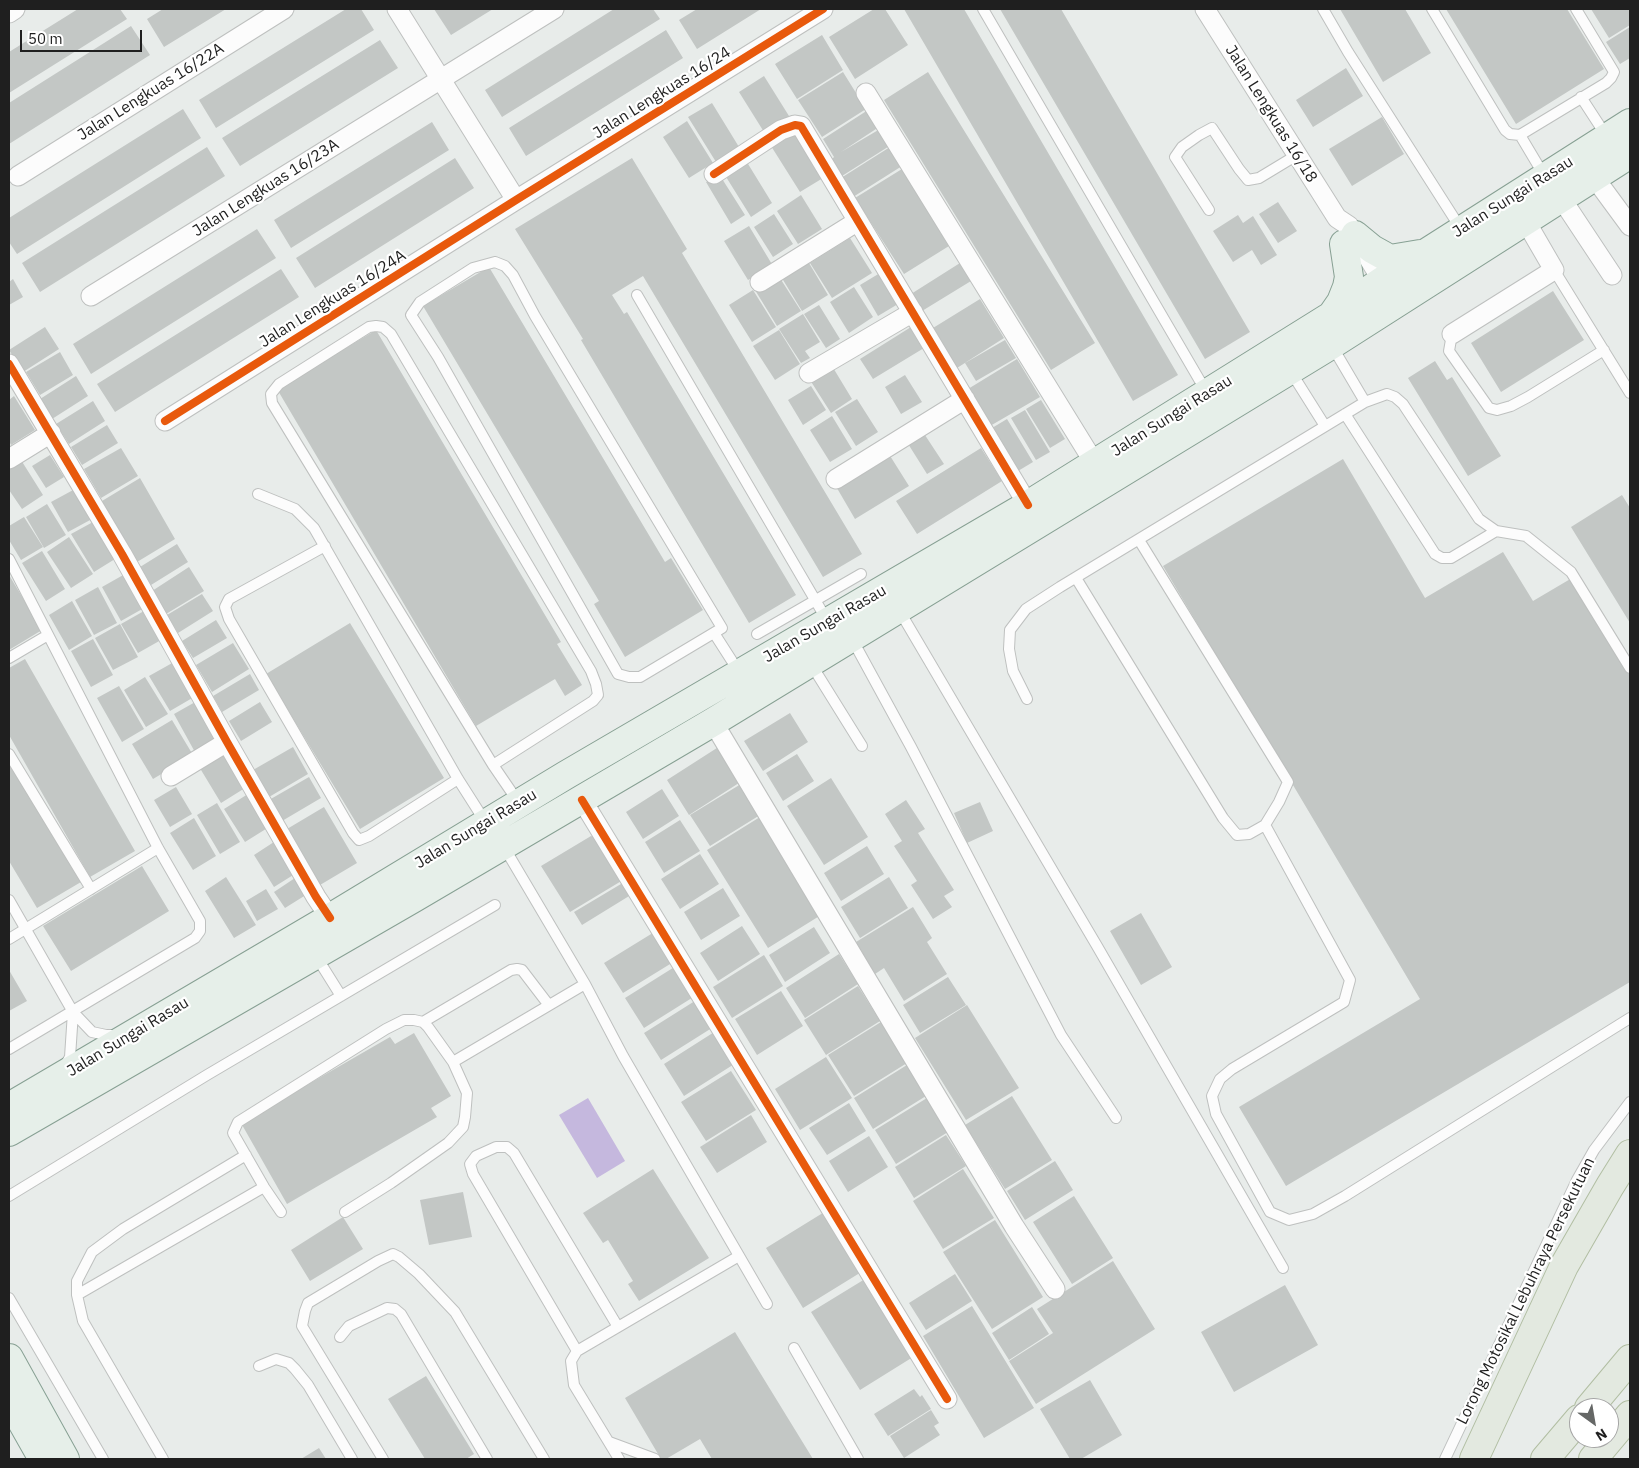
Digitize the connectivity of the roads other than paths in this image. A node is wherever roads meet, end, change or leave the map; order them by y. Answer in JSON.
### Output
{"nodes":[{"id":1,"x":15,"y":9,"type":"edge"},
{"id":2,"x":284,"y":9,"type":"edge"},
{"id":3,"x":397,"y":9,"type":"edge"},
{"id":4,"x":554,"y":9,"type":"edge"},
{"id":5,"x":823,"y":9,"type":"edge"},
{"id":6,"x":983,"y":9,"type":"edge"},
{"id":7,"x":1206,"y":9,"type":"edge"},
{"id":8,"x":1323,"y":9,"type":"edge"},
{"id":9,"x":1432,"y":9,"type":"edge"},
{"id":10,"x":1576,"y":9,"type":"edge"},
{"id":11,"x":9,"y":13,"type":"edge"},
{"id":12,"x":440,"y":79,"type":"junction"},
{"id":13,"x":866,"y":93,"type":"dead end"},
{"id":14,"x":1581,"y":96,"type":"junction"},
{"id":15,"x":1630,"y":123,"type":"edge"},
{"id":16,"x":1520,"y":135,"type":"junction"},
{"id":17,"x":1607,"y":137,"type":"junction"},
{"id":18,"x":1630,"y":154,"type":"edge"},
{"id":19,"x":1297,"y":155,"type":"junction"},
{"id":20,"x":714,"y":174,"type":"dead end"},
{"id":21,"x":18,"y":176,"type":"dead end"},
{"id":22,"x":1594,"y":177,"type":"junction"},
{"id":23,"x":1553,"y":187,"type":"junction"},
{"id":24,"x":516,"y":200,"type":"junction"},
{"id":25,"x":1209,"y":210,"type":"dead end"},
{"id":26,"x":1525,"y":220,"type":"junction"},
{"id":27,"x":858,"y":221,"type":"junction"},
{"id":28,"x":1630,"y":226,"type":"edge"},
{"id":29,"x":1345,"y":232,"type":"junction"},
{"id":30,"x":1451,"y":237,"type":"junction"},
{"id":31,"x":1554,"y":270,"type":"junction"},
{"id":32,"x":1612,"y":275,"type":"dead end"},
{"id":33,"x":760,"y":282,"type":"dead end"},
{"id":34,"x":637,"y":295,"type":"dead end"},
{"id":35,"x":91,"y":296,"type":"dead end"},
{"id":36,"x":1383,"y":296,"type":"junction"},
{"id":37,"x":913,"y":312,"type":"junction"},
{"id":38,"x":1331,"y":316,"type":"junction"},
{"id":39,"x":1452,"y":334,"type":"joint"},
{"id":40,"x":1331,"y":344,"type":"junction"},
{"id":41,"x":1604,"y":350,"type":"junction"},
{"id":42,"x":9,"y":364,"type":"edge"},
{"id":43,"x":1290,"y":370,"type":"junction"},
{"id":44,"x":809,"y":373,"type":"dead end"},
{"id":45,"x":1630,"y":393,"type":"edge"},
{"id":46,"x":1208,"y":394,"type":"junction"},
{"id":47,"x":965,"y":399,"type":"junction"},
{"id":48,"x":1365,"y":402,"type":"junction"},
{"id":49,"x":1345,"y":414,"type":"junction"},
{"id":50,"x":165,"y":421,"type":"dead end"},
{"id":51,"x":1325,"y":426,"type":"junction"},
{"id":52,"x":51,"y":433,"type":"junction"},
{"id":53,"x":9,"y":459,"type":"edge"},
{"id":54,"x":1095,"y":464,"type":"junction"},
{"id":55,"x":836,"y":479,"type":"dead end"},
{"id":56,"x":258,"y":494,"type":"dead end"},
{"id":57,"x":1028,"y":505,"type":"junction"},
{"id":58,"x":1496,"y":531,"type":"junction"},
{"id":59,"x":1140,"y":540,"type":"junction"},
{"id":60,"x":326,"y":546,"type":"junction"},
{"id":61,"x":9,"y":559,"type":"edge"},
{"id":62,"x":860,"y":574,"type":"dead end"},
{"id":63,"x":1076,"y":578,"type":"junction"},
{"id":64,"x":899,"y":609,"type":"junction"},
{"id":65,"x":822,"y":611,"type":"junction"},
{"id":66,"x":714,"y":633,"type":"junction"},
{"id":67,"x":757,"y":634,"type":"dead end"},
{"id":68,"x":48,"y":635,"type":"junction"},
{"id":69,"x":851,"y":638,"type":"junction"},
{"id":70,"x":9,"y":658,"type":"edge"},
{"id":71,"x":811,"y":663,"type":"junction"},
{"id":72,"x":1630,"y":668,"type":"edge"},
{"id":73,"x":740,"y":674,"type":"junction"},
{"id":74,"x":1028,"y":699,"type":"dead end"},
{"id":75,"x":714,"y":722,"type":"junction"},
{"id":76,"x":228,"y":742,"type":"junction"},
{"id":77,"x":862,"y":746,"type":"dead end"},
{"id":78,"x":9,"y":754,"type":"edge"},
{"id":79,"x":493,"y":765,"type":"junction"},
{"id":80,"x":171,"y":776,"type":"dead end"},
{"id":81,"x":458,"y":779,"type":"junction"},
{"id":82,"x":582,"y":800,"type":"junction"},
{"id":83,"x":519,"y":803,"type":"junction"},
{"id":84,"x":486,"y":823,"type":"junction"},
{"id":85,"x":1265,"y":825,"type":"junction"},
{"id":86,"x":504,"y":846,"type":"junction"},
{"id":87,"x":158,"y":848,"type":"junction"},
{"id":88,"x":91,"y":889,"type":"junction"},
{"id":89,"x":9,"y":900,"type":"edge"},
{"id":90,"x":495,"y":904,"type":"dead end"},
{"id":91,"x":330,"y":918,"type":"junction"},
{"id":92,"x":26,"y":928,"type":"junction"},
{"id":93,"x":9,"y":939,"type":"edge"},
{"id":94,"x":315,"y":955,"type":"junction"},
{"id":95,"x":585,"y":984,"type":"junction"},
{"id":96,"x":340,"y":996,"type":"junction"},
{"id":97,"x":548,"y":1004,"type":"junction"},
{"id":98,"x":73,"y":1012,"type":"junction"},
{"id":99,"x":1630,"y":1018,"type":"edge"},
{"id":100,"x":423,"y":1022,"type":"junction"},
{"id":101,"x":130,"y":1036,"type":"junction"},
{"id":102,"x":9,"y":1049,"type":"edge"},
{"id":103,"x":453,"y":1062,"type":"junction"},
{"id":104,"x":57,"y":1079,"type":"junction"},
{"id":105,"x":1630,"y":1102,"type":"edge"},
{"id":106,"x":1116,"y":1118,"type":"dead end"},
{"id":107,"x":13,"y":1125,"type":"edge"},
{"id":108,"x":1630,"y":1154,"type":"edge"},
{"id":109,"x":246,"y":1155,"type":"junction"},
{"id":110,"x":264,"y":1187,"type":"junction"},
{"id":111,"x":9,"y":1196,"type":"edge"},
{"id":112,"x":281,"y":1212,"type":"dead end"},
{"id":113,"x":344,"y":1212,"type":"dead end"},
{"id":114,"x":739,"y":1256,"type":"junction"},
{"id":115,"x":1283,"y":1268,"type":"dead end"},
{"id":116,"x":1056,"y":1290,"type":"dead end"},
{"id":117,"x":76,"y":1295,"type":"junction"},
{"id":118,"x":9,"y":1298,"type":"edge"},
{"id":119,"x":767,"y":1304,"type":"dead end"},
{"id":120,"x":618,"y":1327,"type":"junction"},
{"id":121,"x":340,"y":1337,"type":"dead end"},
{"id":122,"x":794,"y":1348,"type":"dead end"},
{"id":123,"x":577,"y":1351,"type":"junction"},
{"id":124,"x":9,"y":1358,"type":"edge"},
{"id":125,"x":1630,"y":1359,"type":"edge"},
{"id":126,"x":259,"y":1366,"type":"dead end"},
{"id":127,"x":1597,"y":1398,"type":"edge"},
{"id":128,"x":9,"y":1399,"type":"edge"},
{"id":129,"x":948,"y":1399,"type":"dead end"},
{"id":130,"x":1630,"y":1415,"type":"edge"},
{"id":131,"x":1569,"y":1431,"type":"edge"},
{"id":132,"x":609,"y":1442,"type":"junction"},
{"id":133,"x":43,"y":1459,"type":"edge"},
{"id":134,"x":65,"y":1459,"type":"edge"},
{"id":135,"x":104,"y":1459,"type":"edge"},
{"id":136,"x":163,"y":1459,"type":"edge"},
{"id":137,"x":352,"y":1459,"type":"edge"},
{"id":138,"x":383,"y":1459,"type":"edge"},
{"id":139,"x":487,"y":1459,"type":"edge"},
{"id":140,"x":544,"y":1459,"type":"edge"},
{"id":141,"x":619,"y":1459,"type":"edge"},
{"id":142,"x":655,"y":1459,"type":"edge"},
{"id":143,"x":858,"y":1459,"type":"edge"},
{"id":144,"x":1445,"y":1459,"type":"edge"},
{"id":145,"x":1474,"y":1459,"type":"edge"},
{"id":146,"x":1545,"y":1459,"type":"edge"},
{"id":147,"x":1593,"y":1459,"type":"edge"}],
"edges":[{"from":1,"to":11,"type":"street"},
{"from":2,"to":21,"type":"street","name":"Jalan Lengkuas 16/22A"},
{"from":3,"to":12,"type":"street"},
{"from":4,"to":12,"type":"street","name":"Jalan Lengkuas 16/23A"},
{"from":5,"to":24,"type":"street","name":"Jalan Lengkuas 16/24"},
{"from":6,"to":46,"type":"lane"},
{"from":7,"to":19,"type":"street","name":"Jalan Lengkuas 16/18"},
{"from":8,"to":30,"type":"lane"},
{"from":9,"to":16,"type":"lane"},
{"from":10,"to":14,"type":"lane"},
{"from":12,"to":24,"type":"street"},
{"from":12,"to":35,"type":"street","name":"Jalan Lengkuas 16/23A"},
{"from":13,"to":54,"type":"street"},
{"from":14,"to":16,"type":"lane"},
{"from":14,"to":17,"type":"lane"},
{"from":15,"to":17,"type":"main road","name":"Jalan Sungai Rasau"},
{"from":16,"to":23,"type":"lane"},
{"from":17,"to":23,"type":"main road","name":"Jalan Sungai Rasau"},
{"from":18,"to":22,"type":"main road","name":"Jalan Sungai Rasau"},
{"from":19,"to":25,"type":"lane"},
{"from":19,"to":29,"type":"street","name":"Jalan Lengkuas 16/18"},
{"from":20,"to":27,"type":"street"},
{"from":22,"to":23,"type":"main road","name":"Jalan Sungai Rasau"},
{"from":22,"to":28,"type":"street"},
{"from":23,"to":26,"type":"main road","name":"Jalan Sungai Rasau"},
{"from":23,"to":30,"type":"main road","name":"Jalan Sungai Rasau"},
{"from":23,"to":32,"type":"street"},
{"from":24,"to":50,"type":"street","name":"Jalan Lengkuas 16/24A"},
{"from":26,"to":31,"type":"street"},
{"from":26,"to":36,"type":"main road","name":"Jalan Sungai Rasau"},
{"from":27,"to":33,"type":"street"},
{"from":27,"to":37,"type":"street"},
{"from":29,"to":30,"type":"main road"},
{"from":29,"to":36,"type":"street","name":"Jalan Lengkuas 16/18"},
{"from":29,"to":38,"type":"main road"},
{"from":30,"to":36,"type":"main road","name":"Jalan Sungai Rasau"},
{"from":31,"to":39,"type":"street"},
{"from":31,"to":41,"type":"lane"},
{"from":34,"to":65,"type":"lane"},
{"from":36,"to":38,"type":"main road","name":"Jalan Sungai Rasau"},
{"from":36,"to":40,"type":"main road","name":"Jalan Sungai Rasau"},
{"from":37,"to":44,"type":"street"},
{"from":37,"to":47,"type":"street"},
{"from":38,"to":46,"type":"main road","name":"Jalan Sungai Rasau"},
{"from":39,"to":41,"type":"lane"},
{"from":40,"to":43,"type":"main road","name":"Jalan Sungai Rasau"},
{"from":40,"to":48,"type":"lane"},
{"from":41,"to":45,"type":"lane"},
{"from":42,"to":52,"type":"street"},
{"from":43,"to":51,"type":"lane"},
{"from":43,"to":64,"type":"main road","name":"Jalan Sungai Rasau"},
{"from":46,"to":54,"type":"main road","name":"Jalan Sungai Rasau"},
{"from":47,"to":55,"type":"street"},
{"from":47,"to":57,"type":"street"},
{"from":48,"to":49,"type":"lane"},
{"from":48,"to":58,"type":"lane"},
{"from":49,"to":51,"type":"lane"},
{"from":49,"to":58,"type":"lane"},
{"from":51,"to":59,"type":"lane"},
{"from":52,"to":53,"type":"street"},
{"from":52,"to":76,"type":"street"},
{"from":54,"to":57,"type":"main road","name":"Jalan Sungai Rasau"},
{"from":56,"to":60,"type":"lane"},
{"from":57,"to":65,"type":"main road","name":"Jalan Sungai Rasau"},
{"from":58,"to":72,"type":"lane"},
{"from":59,"to":63,"type":"lane"},
{"from":59,"to":85,"type":"lane"},
{"from":60,"to":81,"type":"lane"},
{"from":60,"to":81,"type":"lane"},
{"from":61,"to":68,"type":"lane"},
{"from":62,"to":65,"type":"lane"},
{"from":63,"to":74,"type":"lane"},
{"from":63,"to":85,"type":"lane"},
{"from":64,"to":69,"type":"main road","name":"Jalan Sungai Rasau"},
{"from":64,"to":115,"type":"lane"},
{"from":65,"to":67,"type":"lane"},
{"from":65,"to":73,"type":"main road","name":"Jalan Sungai Rasau"},
{"from":66,"to":66,"type":"lane"},
{"from":66,"to":73,"type":"lane"},
{"from":68,"to":70,"type":"lane"},
{"from":68,"to":87,"type":"lane"},
{"from":69,"to":71,"type":"main road","name":"Jalan Sungai Rasau"},
{"from":69,"to":106,"type":"lane"},
{"from":71,"to":75,"type":"main road","name":"Jalan Sungai Rasau"},
{"from":71,"to":77,"type":"lane"},
{"from":73,"to":83,"type":"main road","name":"Jalan Sungai Rasau"},
{"from":75,"to":82,"type":"main road","name":"Jalan Sungai Rasau"},
{"from":75,"to":116,"type":"street"},
{"from":76,"to":80,"type":"street"},
{"from":76,"to":91,"type":"street"},
{"from":78,"to":88,"type":"lane"},
{"from":79,"to":79,"type":"lane"},
{"from":79,"to":83,"type":"lane"},
{"from":81,"to":84,"type":"lane"},
{"from":82,"to":86,"type":"main road","name":"Jalan Sungai Rasau"},
{"from":82,"to":129,"type":"street"},
{"from":83,"to":84,"type":"main road","name":"Jalan Sungai Rasau"},
{"from":84,"to":91,"type":"main road","name":"Jalan Sungai Rasau"},
{"from":85,"to":99,"type":"lane"},
{"from":86,"to":94,"type":"main road","name":"Jalan Sungai Rasau"},
{"from":86,"to":95,"type":"lane"},
{"from":87,"to":88,"type":"lane"},
{"from":87,"to":98,"type":"lane"},
{"from":88,"to":92,"type":"lane"},
{"from":89,"to":92,"type":"lane"},
{"from":90,"to":96,"type":"lane"},
{"from":91,"to":101,"type":"main road","name":"Jalan Sungai Rasau"},
{"from":92,"to":93,"type":"lane"},
{"from":92,"to":98,"type":"lane"},
{"from":94,"to":96,"type":"lane"},
{"from":94,"to":107,"type":"main road","name":"Jalan Sungai Rasau"},
{"from":95,"to":97,"type":"lane"},
{"from":95,"to":114,"type":"lane"},
{"from":96,"to":111,"type":"lane"},
{"from":97,"to":100,"type":"lane"},
{"from":97,"to":103,"type":"lane"},
{"from":98,"to":101,"type":"lane"},
{"from":98,"to":102,"type":"lane"},
{"from":98,"to":104,"type":"lane"},
{"from":100,"to":103,"type":"lane"},
{"from":100,"to":109,"type":"lane"},
{"from":101,"to":104,"type":"main road","name":"Jalan Sungai Rasau"},
{"from":103,"to":113,"type":"lane"},
{"from":104,"to":107,"type":"main road","name":"Jalan Sungai Rasau"},
{"from":105,"to":144,"type":"lane","name":"Lorong Motosikal Lebuhraya Persekutuan"},
{"from":108,"to":145,"type":"highway"},
{"from":109,"to":110,"type":"lane"},
{"from":109,"to":117,"type":"lane"},
{"from":110,"to":112,"type":"lane"},
{"from":110,"to":117,"type":"lane"},
{"from":114,"to":119,"type":"lane"},
{"from":114,"to":120,"type":"lane"},
{"from":117,"to":136,"type":"lane"},
{"from":118,"to":135,"type":"lane"},
{"from":120,"to":123,"type":"lane"},
{"from":120,"to":123,"type":"lane"},
{"from":121,"to":139,"type":"lane"},
{"from":122,"to":143,"type":"lane"},
{"from":123,"to":132,"type":"lane"},
{"from":124,"to":134,"type":"main road"},
{"from":125,"to":127,"type":"highway"},
{"from":126,"to":137,"type":"lane"},
{"from":128,"to":133,"type":"main road"},
{"from":130,"to":147,"type":"highway"},
{"from":131,"to":146,"type":"highway"},
{"from":132,"to":141,"type":"lane"},
{"from":132,"to":142,"type":"lane"},
{"from":138,"to":140,"type":"lane"}]}
